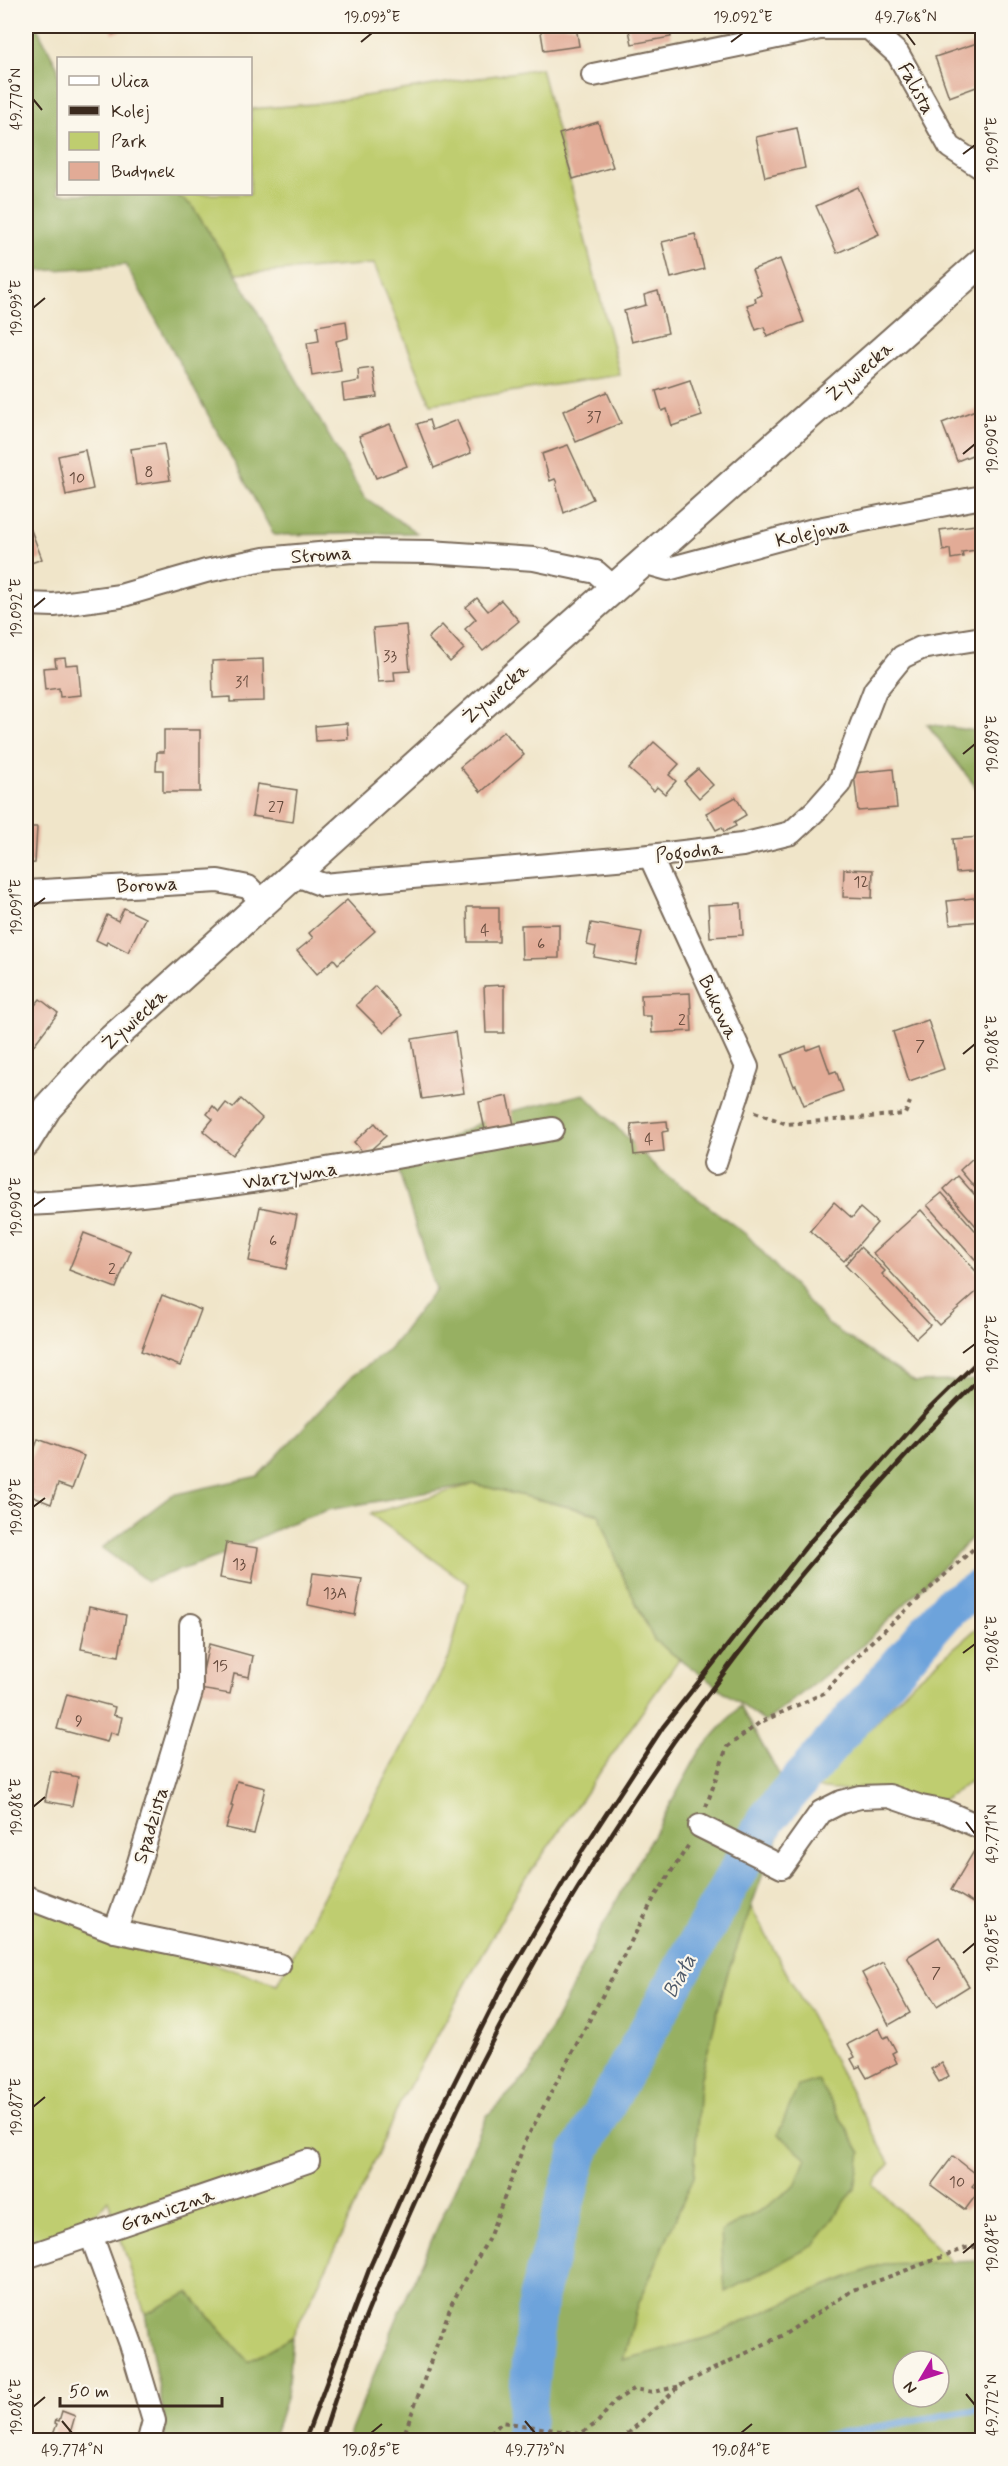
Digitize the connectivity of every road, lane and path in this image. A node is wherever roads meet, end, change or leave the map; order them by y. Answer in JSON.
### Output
{"nodes":[{"id":1,"x":593,"y":75,"type":"dead end"},
{"id":2,"x":982,"y":168,"type":"edge"},
{"id":3,"x":982,"y":262,"type":"edge"},
{"id":4,"x":982,"y":497,"type":"edge"},
{"id":5,"x":643,"y":562,"type":"junction"},
{"id":6,"x":614,"y":587,"type":"junction"},
{"id":7,"x":26,"y":604,"type":"edge"},
{"id":8,"x":982,"y":638,"type":"edge"},
{"id":9,"x":650,"y":856,"type":"junction"},
{"id":10,"x":294,"y":874,"type":"junction"},
{"id":11,"x":26,"y":892,"type":"edge"},
{"id":12,"x":263,"y":902,"type":"junction"},
{"id":13,"x":910,"y":1101,"type":"dead end"},
{"id":14,"x":734,"y":1104,"type":"junction"},
{"id":15,"x":552,"y":1129,"type":"dead end"},
{"id":16,"x":26,"y":1142,"type":"edge"},
{"id":17,"x":715,"y":1163,"type":"dead end"},
{"id":18,"x":26,"y":1204,"type":"edge"},
{"id":19,"x":982,"y":1541,"type":"edge"},
{"id":20,"x":191,"y":1625,"type":"dead end"},
{"id":21,"x":700,"y":1826,"type":"junction"},
{"id":22,"x":982,"y":1828,"type":"edge"},
{"id":23,"x":26,"y":1897,"type":"edge"},
{"id":24,"x":115,"y":1931,"type":"junction"},
{"id":25,"x":279,"y":1965,"type":"dead end"},
{"id":26,"x":308,"y":2161,"type":"dead end"},
{"id":27,"x":91,"y":2235,"type":"junction"},
{"id":28,"x":982,"y":2246,"type":"edge"},
{"id":29,"x":26,"y":2257,"type":"edge"},
{"id":30,"x":681,"y":2385,"type":"junction"},
{"id":31,"x":149,"y":2440,"type":"edge"},
{"id":32,"x":402,"y":2440,"type":"edge"},
{"id":33,"x":484,"y":2440,"type":"edge"},
{"id":34,"x":621,"y":2440,"type":"edge"}],
"edges":[{"from":1,"to":2,"type":"street","name":"Falista"},
{"from":3,"to":5,"type":"main road","name":"Żywiecka"},
{"from":4,"to":5,"type":"street","name":"Kolejowa"},
{"from":5,"to":6,"type":"main road","name":"Żywiecka"},
{"from":6,"to":7,"type":"street","name":"Stroma"},
{"from":6,"to":10,"type":"main road","name":"Żywiecka"},
{"from":8,"to":9,"type":"street","name":"Pogodna"},
{"from":9,"to":10,"type":"street","name":"Pogodna"},
{"from":9,"to":14,"type":"street","name":"Bukowa"},
{"from":10,"to":12,"type":"main road","name":"Żywiecka"},
{"from":11,"to":12,"type":"street","name":"Borowa"},
{"from":12,"to":16,"type":"main road","name":"Żywiecka"},
{"from":13,"to":14,"type":"path"},
{"from":14,"to":17,"type":"street","name":"Bukowa"},
{"from":15,"to":18,"type":"street","name":"Warzywna"},
{"from":19,"to":21,"type":"path"},
{"from":20,"to":24,"type":"street","name":"Spadzista"},
{"from":21,"to":22,"type":"street"},
{"from":21,"to":32,"type":"path"},
{"from":23,"to":24,"type":"street"},
{"from":24,"to":25,"type":"street"},
{"from":26,"to":27,"type":"street","name":"Graniczna"},
{"from":27,"to":29,"type":"street","name":"Graniczna"},
{"from":27,"to":31,"type":"street"},
{"from":28,"to":30,"type":"path"},
{"from":30,"to":33,"type":"path"},
{"from":30,"to":34,"type":"path"}]}
